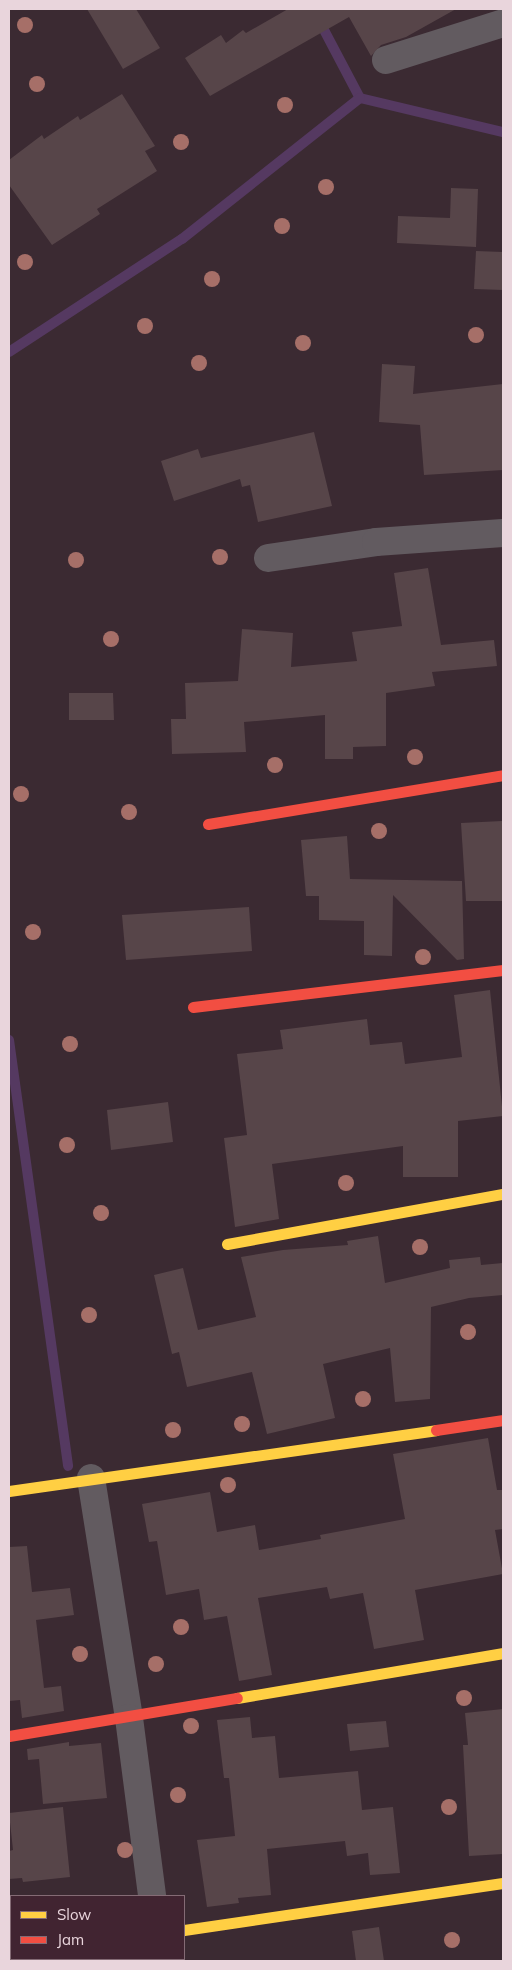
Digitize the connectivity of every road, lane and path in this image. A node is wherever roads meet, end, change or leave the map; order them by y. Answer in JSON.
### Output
{"nodes":[{"id":1,"x":503,"y":23,"type":"edge"},
{"id":2,"x":386,"y":60,"type":"dead end"},
{"id":3,"x":503,"y":534,"type":"edge"},
{"id":4,"x":268,"y":558,"type":"dead end"},
{"id":5,"x":503,"y":775,"type":"edge"},
{"id":6,"x":208,"y":824,"type":"dead end"},
{"id":7,"x":503,"y":970,"type":"edge"},
{"id":8,"x":194,"y":1007,"type":"dead end"},
{"id":9,"x":503,"y":1194,"type":"edge"},
{"id":10,"x":227,"y":1244,"type":"dead end"},
{"id":11,"x":503,"y":1420,"type":"edge"},
{"id":12,"x":91,"y":1478,"type":"junction"},
{"id":13,"x":9,"y":1492,"type":"edge"},
{"id":14,"x":503,"y":1653,"type":"edge"},
{"id":15,"x":129,"y":1718,"type":"junction"},
{"id":16,"x":9,"y":1736,"type":"edge"},
{"id":17,"x":503,"y":1883,"type":"edge"},
{"id":18,"x":152,"y":1895,"type":"edge"},
{"id":19,"x":185,"y":1930,"type":"edge"}],
"edges":[{"from":1,"to":2,"type":"street"},
{"from":3,"to":4,"type":"street"},
{"from":5,"to":6,"type":"street"},
{"from":7,"to":8,"type":"street"},
{"from":9,"to":10,"type":"street"},
{"from":11,"to":12,"type":"street"},
{"from":12,"to":13,"type":"street"},
{"from":12,"to":15,"type":"street"},
{"from":14,"to":15,"type":"street"},
{"from":15,"to":16,"type":"street"},
{"from":15,"to":18,"type":"street"},
{"from":17,"to":19,"type":"street"}]}
